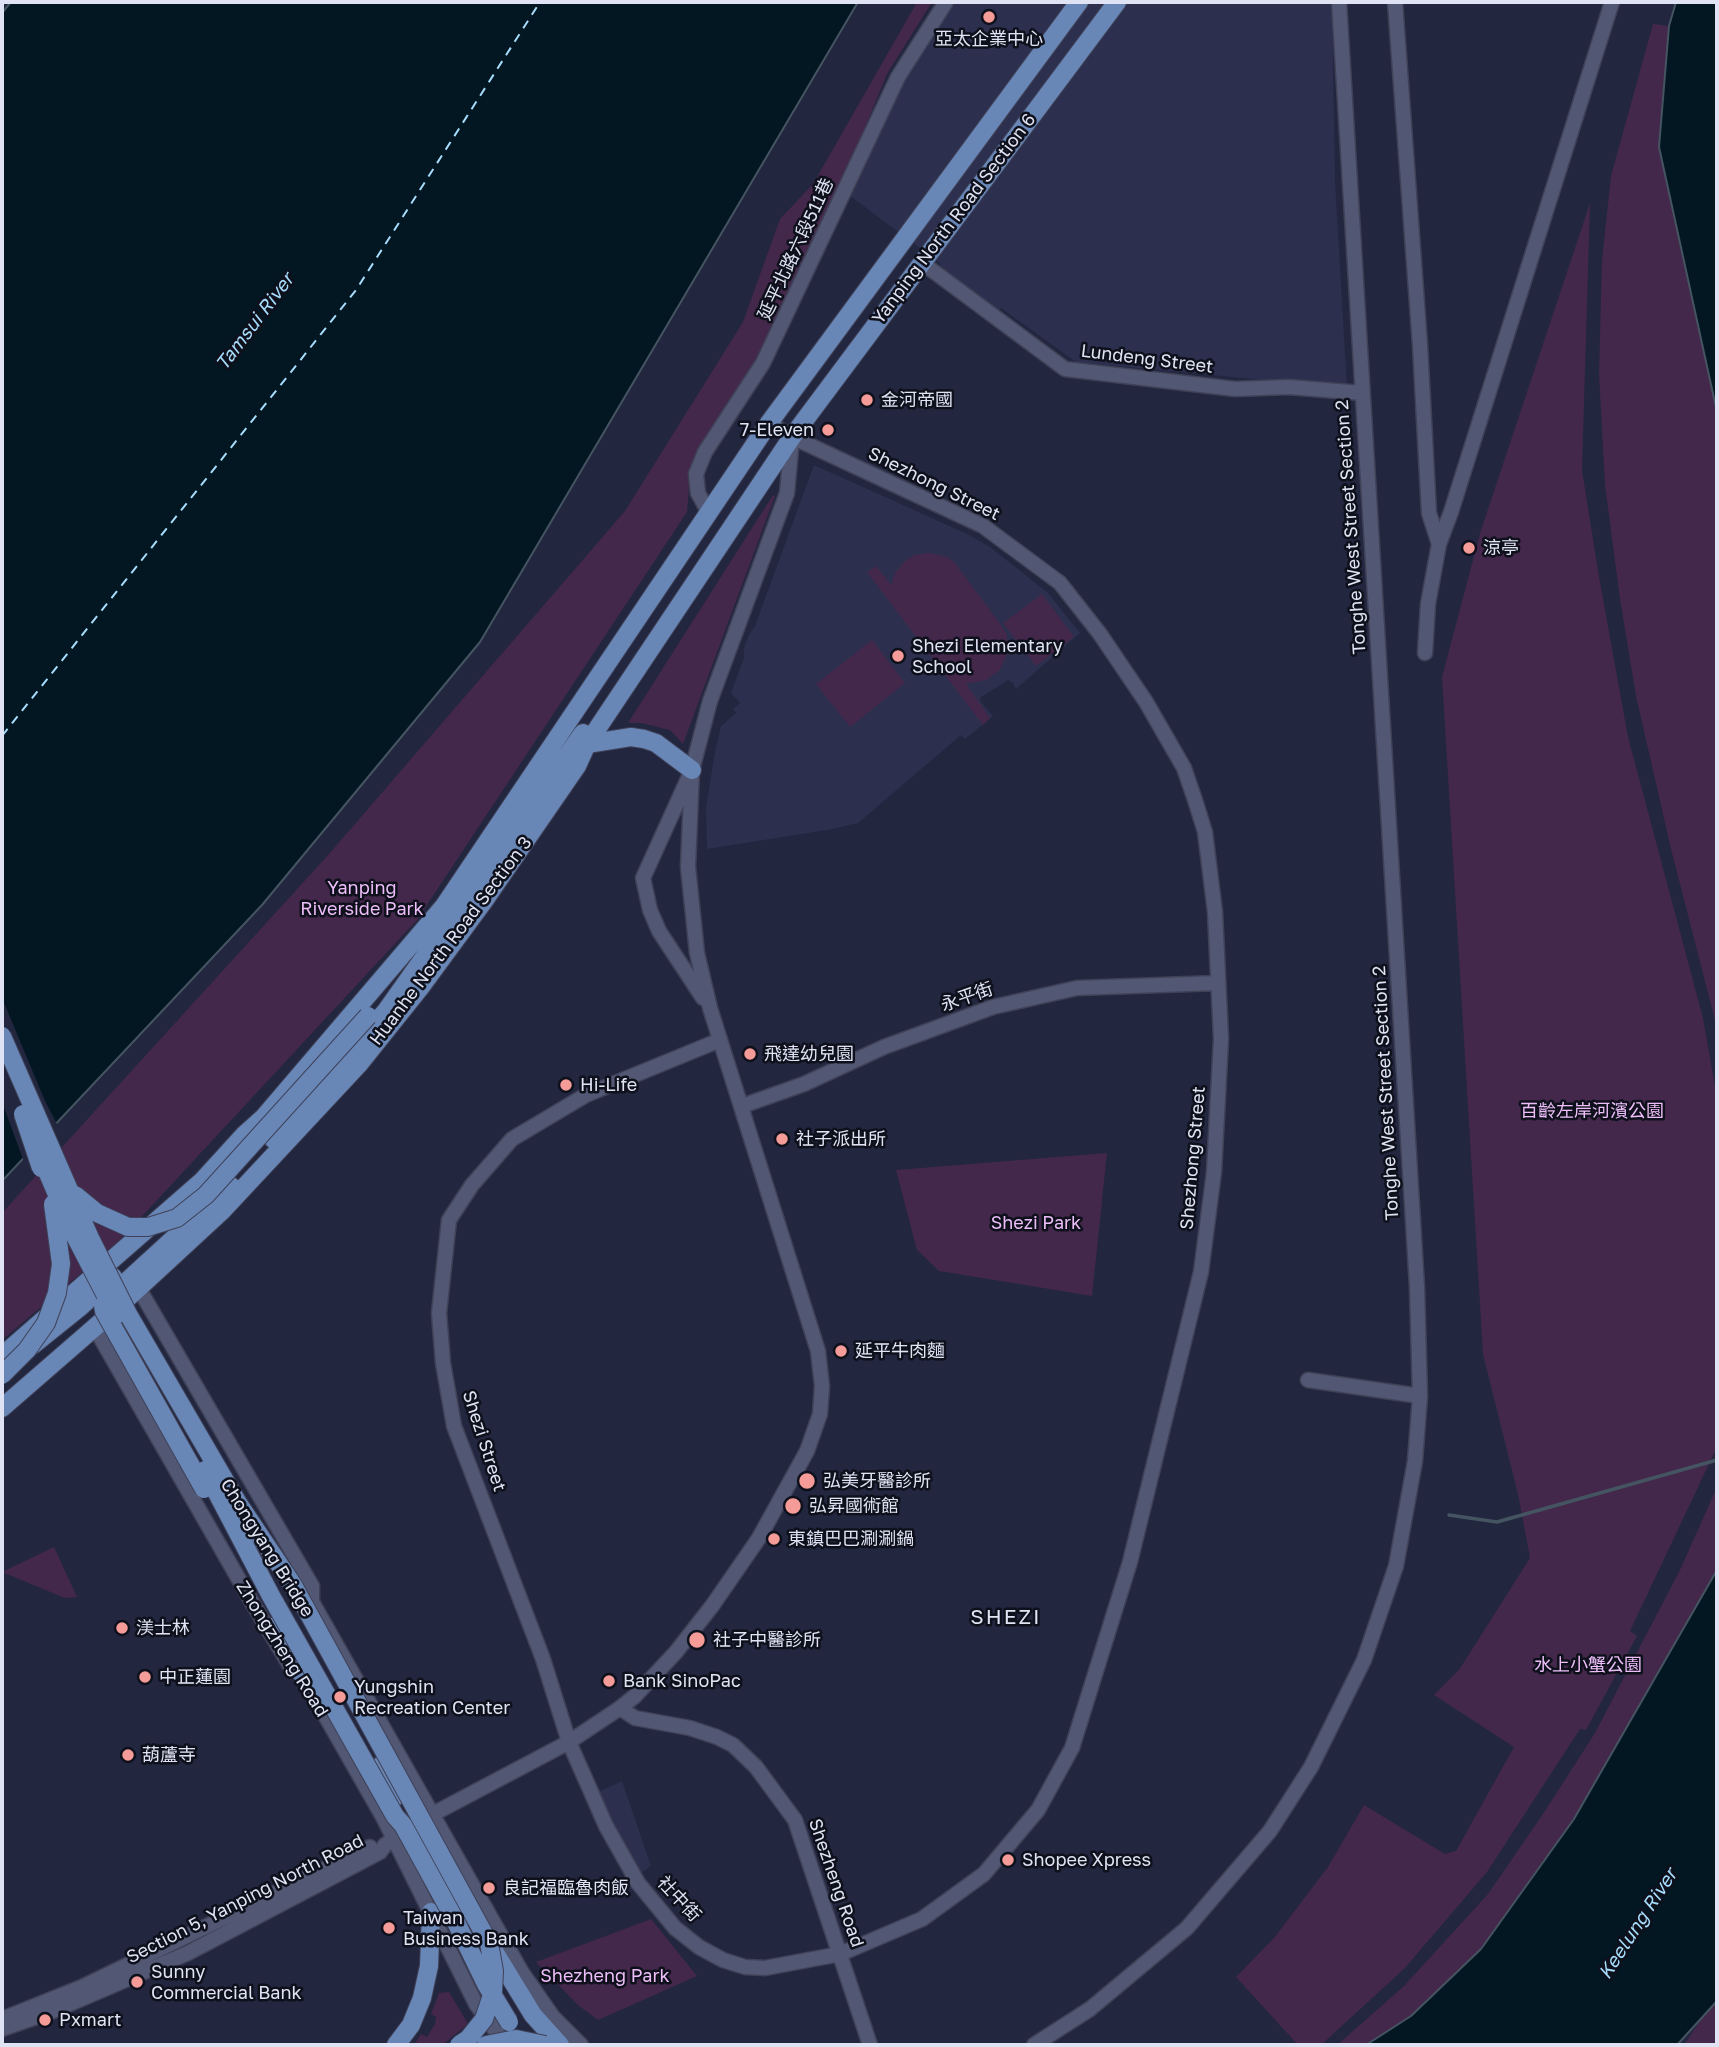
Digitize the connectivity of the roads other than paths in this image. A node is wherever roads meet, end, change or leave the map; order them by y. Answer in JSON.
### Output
{"nodes":[{"id":1,"x":946,"y":2,"type":"edge"},
{"id":2,"x":1079,"y":2,"type":"edge"},
{"id":3,"x":1117,"y":2,"type":"edge"},
{"id":4,"x":1339,"y":2,"type":"edge"},
{"id":5,"x":1395,"y":2,"type":"edge"},
{"id":6,"x":1612,"y":2,"type":"edge"},
{"id":7,"x":921,"y":261,"type":"junction"},
{"id":8,"x":1362,"y":393,"type":"junction"},
{"id":9,"x":769,"y":423,"type":"junction"},
{"id":10,"x":792,"y":437,"type":"junction"},
{"id":11,"x":709,"y":513,"type":"junction"},
{"id":12,"x":1439,"y":544,"type":"junction"},
{"id":13,"x":1425,"y":653,"type":"dead end"},
{"id":14,"x":587,"y":744,"type":"junction"},
{"id":15,"x":692,"y":770,"type":"junction"},
{"id":16,"x":405,"y":954,"type":"junction"},
{"id":17,"x":1218,"y":983,"type":"junction"},
{"id":18,"x":710,"y":1008,"type":"junction"},
{"id":19,"x":2,"y":1036,"type":"edge"},
{"id":20,"x":720,"y":1040,"type":"junction"},
{"id":21,"x":2,"y":1063,"type":"edge"},
{"id":22,"x":742,"y":1106,"type":"junction"},
{"id":23,"x":23,"y":1114,"type":"junction"},
{"id":24,"x":263,"y":1118,"type":"junction"},
{"id":25,"x":67,"y":1186,"type":"junction"},
{"id":26,"x":103,"y":1278,"type":"junction"},
{"id":27,"x":138,"y":1287,"type":"junction"},
{"id":28,"x":114,"y":1303,"type":"junction"},
{"id":29,"x":79,"y":1308,"type":"junction"},
{"id":30,"x":54,"y":1309,"type":"junction"},
{"id":31,"x":95,"y":1328,"type":"junction"},
{"id":32,"x":2,"y":1356,"type":"edge"},
{"id":33,"x":2,"y":1372,"type":"edge"},
{"id":34,"x":1308,"y":1380,"type":"dead end"},
{"id":35,"x":1420,"y":1396,"type":"junction"},
{"id":36,"x":2,"y":1408,"type":"edge"},
{"id":37,"x":307,"y":1596,"type":"junction"},
{"id":38,"x":301,"y":1673,"type":"junction"},
{"id":39,"x":620,"y":1708,"type":"junction"},
{"id":40,"x":390,"y":1741,"type":"junction"},
{"id":41,"x":569,"y":1742,"type":"junction"},
{"id":42,"x":351,"y":1762,"type":"junction"},
{"id":43,"x":380,"y":1766,"type":"junction"},
{"id":44,"x":404,"y":1791,"type":"junction"},
{"id":45,"x":433,"y":1814,"type":"junction"},
{"id":46,"x":394,"y":1837,"type":"junction"},
{"id":47,"x":461,"y":1864,"type":"junction"},
{"id":48,"x":419,"y":1888,"type":"junction"},
{"id":49,"x":430,"y":1912,"type":"junction"},
{"id":50,"x":489,"y":1943,"type":"junction"},
{"id":51,"x":840,"y":1954,"type":"junction"},
{"id":52,"x":2,"y":2019,"type":"edge"},
{"id":53,"x":2,"y":2029,"type":"edge"},
{"id":54,"x":396,"y":2045,"type":"edge"},
{"id":55,"x":459,"y":2045,"type":"edge"},
{"id":56,"x":486,"y":2045,"type":"edge"},
{"id":57,"x":506,"y":2045,"type":"edge"},
{"id":58,"x":530,"y":2045,"type":"edge"},
{"id":59,"x":545,"y":2045,"type":"edge"},
{"id":60,"x":560,"y":2045,"type":"edge"},
{"id":61,"x":581,"y":2045,"type":"edge"},
{"id":62,"x":870,"y":2045,"type":"edge"},
{"id":63,"x":1034,"y":2045,"type":"edge"}],
"edges":[{"from":1,"to":11,"type":"street","name":"延平北路六段511巷"},
{"from":2,"to":9,"type":"main road","name":"Yanping North Road Section 6"},
{"from":3,"to":7,"type":"main road","name":"Yanping North Road Section 6"},
{"from":4,"to":8,"type":"street","name":"Tonghe West Street Section 2"},
{"from":5,"to":12,"type":"street"},
{"from":6,"to":12,"type":"street"},
{"from":7,"to":8,"type":"street","name":"Lundeng Street"},
{"from":7,"to":10,"type":"main road","name":"Yanping North Road Section 6"},
{"from":8,"to":35,"type":"street","name":"Tonghe West Street Section 2"},
{"from":9,"to":10,"type":"street","name":"Shezhong Street"},
{"from":9,"to":11,"type":"main road","name":"Huanhe North Road Section 3"},
{"from":9,"to":28,"type":"main road"},
{"from":10,"to":14,"type":"main road","name":"Huanhe North Road Section 3"},
{"from":10,"to":15,"type":"street"},
{"from":10,"to":17,"type":"street","name":"Shezhong Street"},
{"from":11,"to":16,"type":"main road","name":"Huanhe North Road Section 3"},
{"from":12,"to":13,"type":"street"},
{"from":14,"to":15,"type":"main road"},
{"from":14,"to":27,"type":"main road","name":"Huanhe North Road Section 3"},
{"from":15,"to":18,"type":"street"},
{"from":15,"to":18,"type":"street"},
{"from":16,"to":24,"type":"main road","name":"Huanhe North Road Section 3"},
{"from":16,"to":25,"type":"main road","bridge":true},
{"from":17,"to":22,"type":"street","name":"永平街"},
{"from":17,"to":51,"type":"street","name":"Shezhong Street"},
{"from":18,"to":20,"type":"street","name":"Section 5, Yanping North Road"},
{"from":19,"to":25,"type":"main road","name":"Chongyang Bridge","bridge":true},
{"from":20,"to":22,"type":"street","name":"Section 5, Yanping North Road"},
{"from":20,"to":41,"type":"street","name":"Shezi Street"},
{"from":21,"to":23,"type":"main road","name":"Chongyang Bridge"},
{"from":22,"to":39,"type":"street","name":"Section 5, Yanping North Road"},
{"from":23,"to":26,"type":"main road","name":"Chongyang Bridge","bridge":true},
{"from":23,"to":33,"type":"main road","bridge":true},
{"from":24,"to":29,"type":"main road"},
{"from":24,"to":30,"type":"main road","name":"Huanhe North Road Section 3"},
{"from":25,"to":26,"type":"main road","name":"Chongyang Bridge","bridge":true},
{"from":26,"to":37,"type":"main road","bridge":true},
{"from":26,"to":38,"type":"main road","bridge":true},
{"from":26,"to":44,"type":"main road","name":"Chongyang Bridge","bridge":true},
{"from":26,"to":46,"type":"main road","name":"Chongyang Bridge","bridge":true},
{"from":27,"to":28,"type":"main road","name":"Huanhe North Road Section 3"},
{"from":27,"to":37,"type":"street"},
{"from":28,"to":29,"type":"main road"},
{"from":28,"to":31,"type":"main road","name":"Huanhe North Road Section 3"},
{"from":28,"to":43,"type":"main road"},
{"from":29,"to":30,"type":"main road"},
{"from":29,"to":33,"type":"main road"},
{"from":30,"to":32,"type":"main road","name":"Huanhe North Road Section 3"},
{"from":31,"to":36,"type":"main road","name":"Huanhe North Road Section 3"},
{"from":31,"to":38,"type":"street","name":"Zhongzheng Road"},
{"from":34,"to":35,"type":"street"},
{"from":35,"to":63,"type":"street","name":"Tonghe West Street Section 2"},
{"from":37,"to":40,"type":"street"},
{"from":38,"to":42,"type":"street","name":"Zhongzheng Road"},
{"from":39,"to":41,"type":"street","name":"Section 5, Yanping North Road"},
{"from":39,"to":51,"type":"street","name":"Shezheng Road"},
{"from":40,"to":42,"type":"street"},
{"from":40,"to":45,"type":"street"},
{"from":41,"to":45,"type":"street","name":"Section 5, Yanping North Road"},
{"from":41,"to":51,"type":"street","name":"社中街"},
{"from":42,"to":46,"type":"street","name":"Zhongzheng Road"},
{"from":43,"to":44,"type":"main road"},
{"from":43,"to":46,"type":"main road"},
{"from":44,"to":50,"type":"main road","name":"Chongyang Bridge","bridge":true},
{"from":45,"to":46,"type":"street","name":"Section 5, Yanping North Road"},
{"from":45,"to":47,"type":"street"},
{"from":46,"to":48,"type":"street","name":"Zhongzheng Road"},
{"from":46,"to":52,"type":"street","name":"Section 5, Yanping North Road"},
{"from":46,"to":53,"type":"street","name":"Section 5, Yanping North Road"},
{"from":46,"to":58,"type":"main road","name":"Chongyang Bridge","bridge":true},
{"from":47,"to":48,"type":"street"},
{"from":47,"to":61,"type":"street"},
{"from":48,"to":49,"type":"street","name":"Zhongzheng Road"},
{"from":49,"to":54,"type":"main road"},
{"from":49,"to":57,"type":"street","name":"Zhongzheng Road"},
{"from":50,"to":55,"type":"main road","bridge":true},
{"from":50,"to":60,"type":"main road","name":"Chongyang Bridge"},
{"from":51,"to":62,"type":"street","name":"Shezheng Road"},
{"from":56,"to":59,"type":"main road","bridge":true}]}
